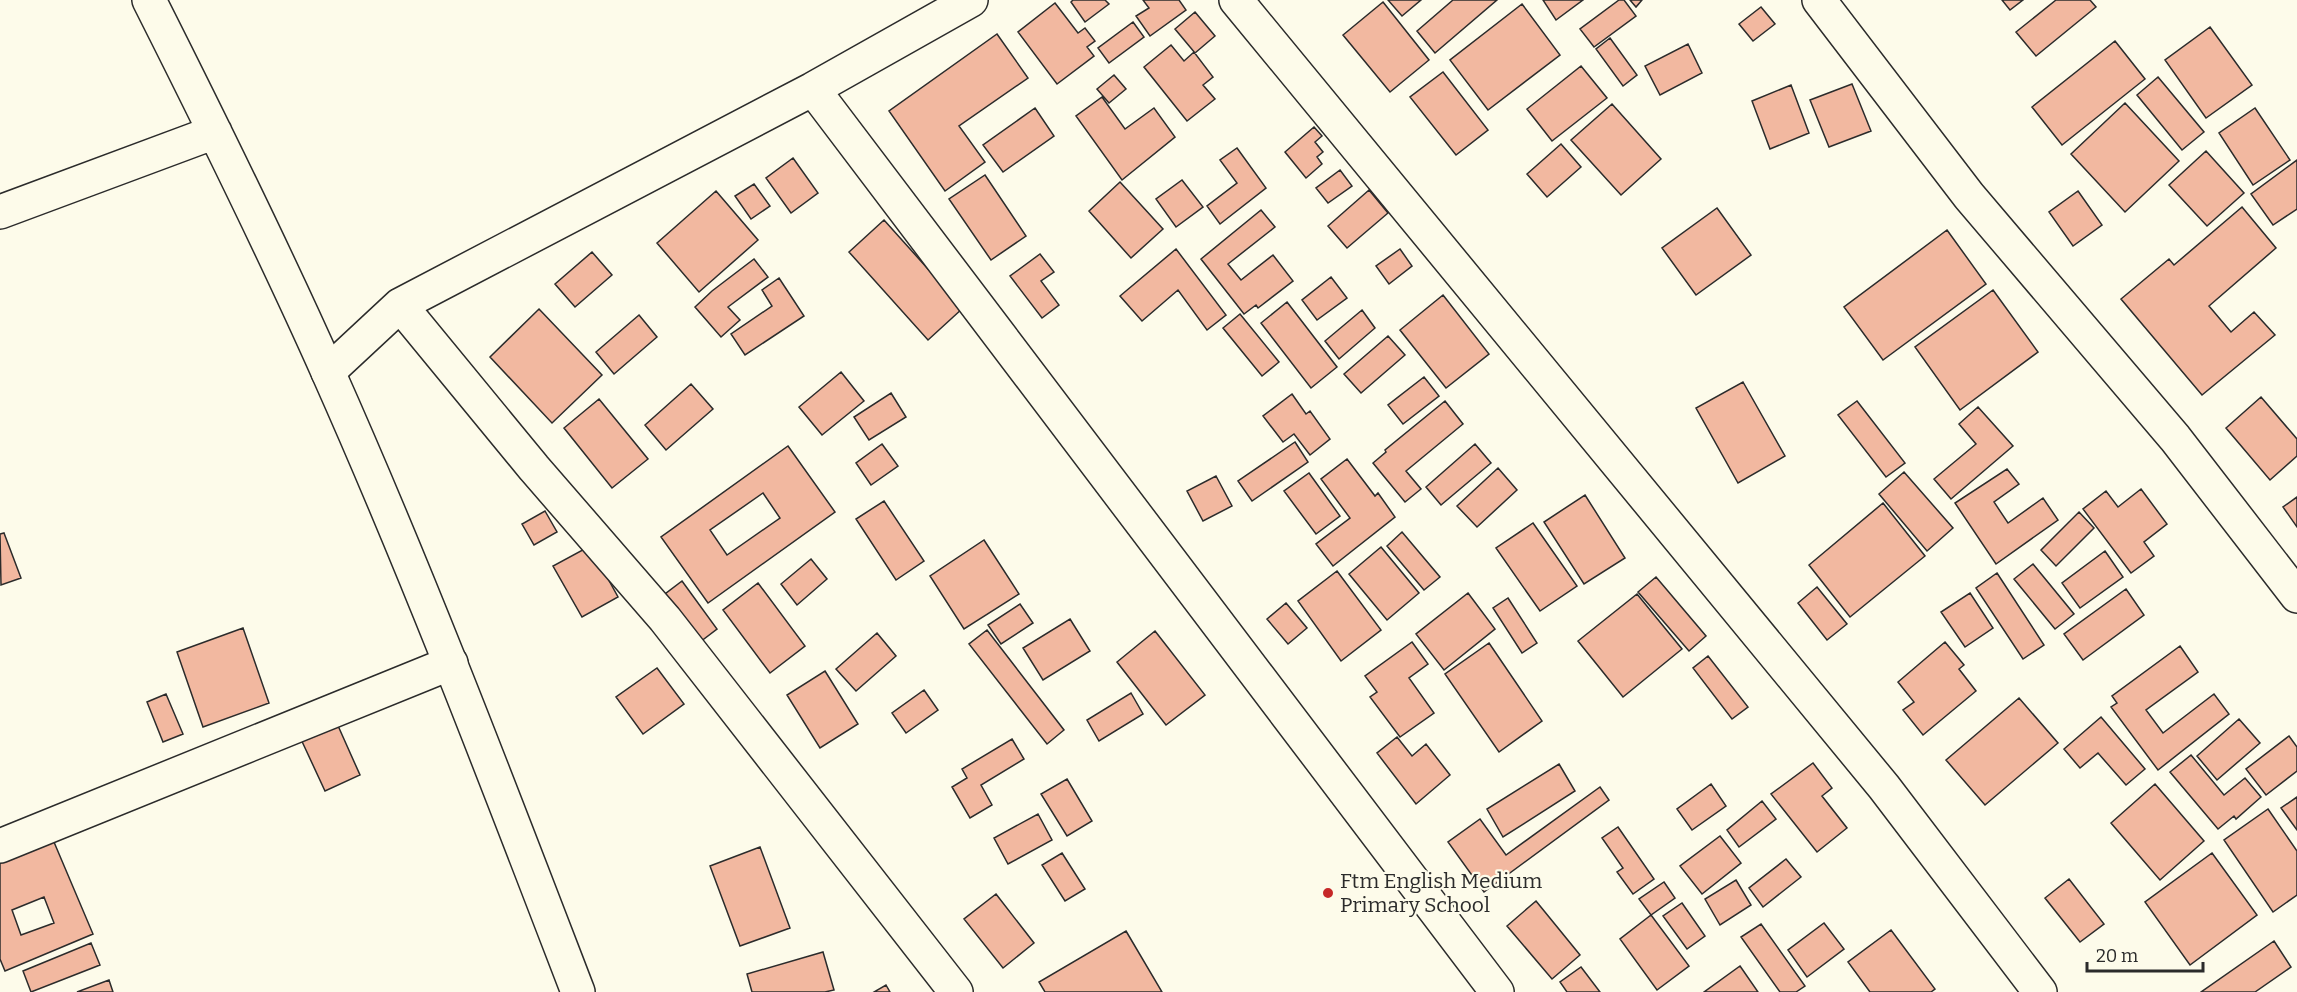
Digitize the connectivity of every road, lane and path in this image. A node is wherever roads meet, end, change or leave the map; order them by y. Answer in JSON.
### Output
{"nodes":[{"id":1,"x":149,"y":0,"type":"edge"},
{"id":2,"x":971,"y":0,"type":"edge"},
{"id":3,"x":1236,"y":0,"type":"edge"},
{"id":4,"x":1820,"y":0,"type":"edge"},
{"id":5,"x":813,"y":89,"type":"junction"},
{"id":6,"x":215,"y":132,"type":"junction"},
{"id":7,"x":0,"y":212,"type":"edge"},
{"id":8,"x":400,"y":305,"type":"junction"},
{"id":9,"x":328,"y":372,"type":"junction"},
{"id":10,"x":2297,"y":596,"type":"edge"},
{"id":11,"x":451,"y":663,"type":"junction"},
{"id":12,"x":0,"y":846,"type":"edge"},
{"id":13,"x":578,"y":992,"type":"edge"},
{"id":14,"x":956,"y":992,"type":"edge"},
{"id":15,"x":1497,"y":992,"type":"edge"},
{"id":16,"x":2040,"y":992,"type":"edge"}],
"edges":[{"from":1,"to":6,"type":"street"},
{"from":2,"to":5,"type":"street"},
{"from":3,"to":16,"type":"street"},
{"from":4,"to":10,"type":"street"},
{"from":5,"to":8,"type":"street"},
{"from":5,"to":15,"type":"street"},
{"from":6,"to":7,"type":"street"},
{"from":6,"to":9,"type":"street"},
{"from":8,"to":9,"type":"street"},
{"from":8,"to":14,"type":"street"},
{"from":9,"to":11,"type":"street"},
{"from":11,"to":12,"type":"street"},
{"from":11,"to":13,"type":"street"}]}
